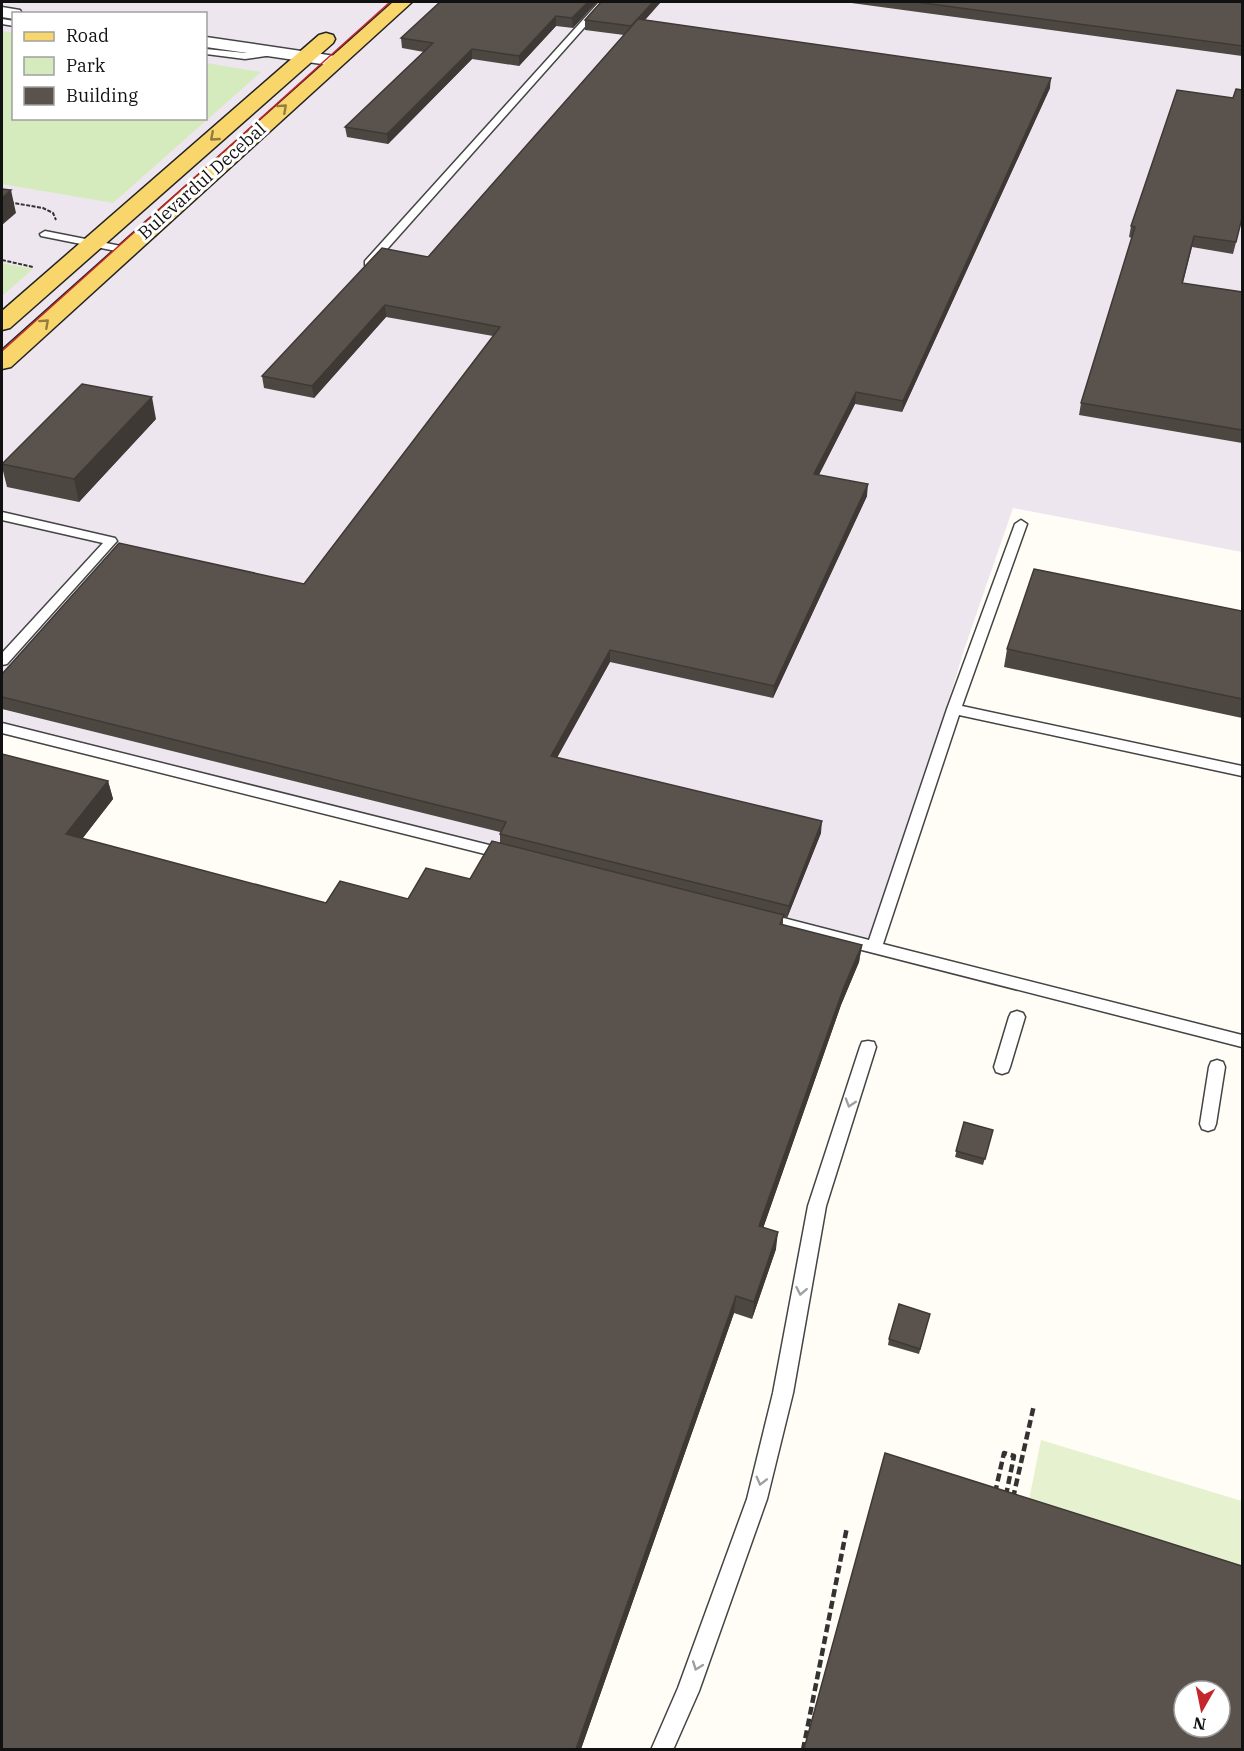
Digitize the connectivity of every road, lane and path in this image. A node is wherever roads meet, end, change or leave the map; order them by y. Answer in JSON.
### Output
{"nodes":[{"id":1,"x":403,"y":2,"type":"edge"},
{"id":2,"x":603,"y":2,"type":"edge"},
{"id":3,"x":341,"y":25,"type":"dead end"},
{"id":4,"x":207,"y":42,"type":"edge"},
{"id":5,"x":207,"y":52,"type":"edge"},
{"id":6,"x":276,"y":52,"type":"junction"},
{"id":7,"x":306,"y":56,"type":"junction"},
{"id":8,"x":335,"y":60,"type":"junction"},
{"id":9,"x":6,"y":190,"type":"edge"},
{"id":10,"x":2,"y":197,"type":"edge"},
{"id":11,"x":57,"y":224,"type":"dead end"},
{"id":12,"x":45,"y":234,"type":"dead end"},
{"id":13,"x":93,"y":243,"type":"junction"},
{"id":14,"x":126,"y":249,"type":"junction"},
{"id":15,"x":2,"y":260,"type":"edge"},
{"id":16,"x":368,"y":265,"type":"edge"},
{"id":17,"x":39,"y":268,"type":"dead end"},
{"id":18,"x":2,"y":323,"type":"edge"},
{"id":19,"x":2,"y":362,"type":"edge"},
{"id":20,"x":2,"y":516,"type":"edge"},
{"id":21,"x":1021,"y":524,"type":"dead end"},
{"id":22,"x":2,"y":661,"type":"edge"},
{"id":23,"x":954,"y":709,"type":"junction"},
{"id":24,"x":2,"y":728,"type":"edge"},
{"id":25,"x":1242,"y":771,"type":"edge"},
{"id":26,"x":525,"y":859,"type":"edge"},
{"id":27,"x":746,"y":915,"type":"edge"},
{"id":28,"x":874,"y":947,"type":"junction"},
{"id":29,"x":1017,"y":1017,"type":"dead end"},
{"id":30,"x":1242,"y":1041,"type":"edge"},
{"id":31,"x":868,"y":1047,"type":"dead end"},
{"id":32,"x":1002,"y":1067,"type":"dead end"},
{"id":33,"x":1216,"y":1067,"type":"dead end"},
{"id":34,"x":1208,"y":1124,"type":"dead end"},
{"id":35,"x":1034,"y":1405,"type":"dead end"},
{"id":36,"x":993,"y":1499,"type":"edge"},
{"id":37,"x":847,"y":1527,"type":"dead end"},
{"id":38,"x":662,"y":1749,"type":"edge"},
{"id":39,"x":803,"y":1749,"type":"edge"}],
"edges":[{"from":1,"to":8,"type":"main road","name":"Bulevardul Decebal"},
{"from":2,"to":16,"type":"lane"},
{"from":3,"to":7,"type":"main road","name":"Bulevardul Decebal"},
{"from":4,"to":6,"type":"street"},
{"from":5,"to":6,"type":"lane"},
{"from":6,"to":7,"type":"street"},
{"from":7,"to":8,"type":"street"},
{"from":7,"to":13,"type":"main road","name":"Bulevardul Decebal","one_way":true},
{"from":14,"to":8,"type":"main road","name":"Bulevardul Decebal","one_way":true},
{"from":9,"to":10,"type":"path"},
{"from":10,"to":11,"type":"path"},
{"from":12,"to":13,"type":"lane"},
{"from":13,"to":14,"type":"lane"},
{"from":13,"to":18,"type":"main road","name":"Bulevardul Decebal"},
{"from":19,"to":14,"type":"main road","name":"Bulevardul Decebal","one_way":true},
{"from":15,"to":17,"type":"path"},
{"from":20,"to":22,"type":"lane"},
{"from":21,"to":23,"type":"lane"},
{"from":23,"to":25,"type":"lane"},
{"from":23,"to":28,"type":"lane"},
{"from":24,"to":26,"type":"lane"},
{"from":27,"to":28,"type":"lane"},
{"from":28,"to":30,"type":"lane"},
{"from":29,"to":32,"type":"lane"},
{"from":31,"to":38,"type":"lane","one_way":true},
{"from":33,"to":34,"type":"lane"},
{"from":35,"to":36,"type":"path"},
{"from":37,"to":39,"type":"path"}]}
